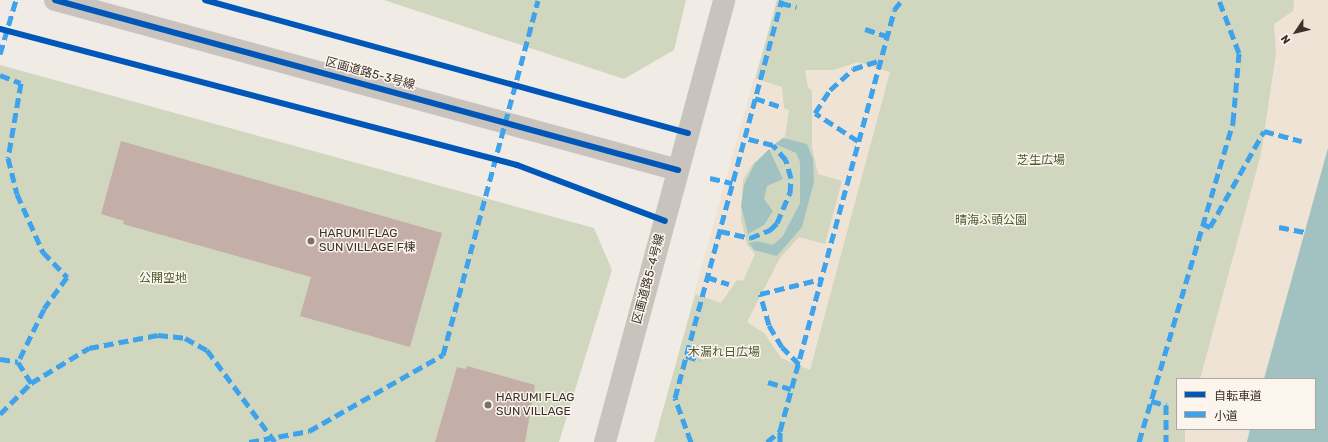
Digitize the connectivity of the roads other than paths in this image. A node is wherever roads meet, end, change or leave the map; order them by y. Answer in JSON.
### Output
{"nodes":[{"id":1,"x":55,"y":0,"type":"edge"},
{"id":2,"x":724,"y":0,"type":"edge"},
{"id":3,"x":678,"y":170,"type":"junction"},
{"id":4,"x":604,"y":442,"type":"edge"}],
"edges":[{"from":1,"to":3,"type":"street","name":"区画道路5-3号線"},
{"from":2,"to":3,"type":"street","name":"区画道路5-4号線"},
{"from":3,"to":4,"type":"street","name":"区画道路5-4号線"}]}
